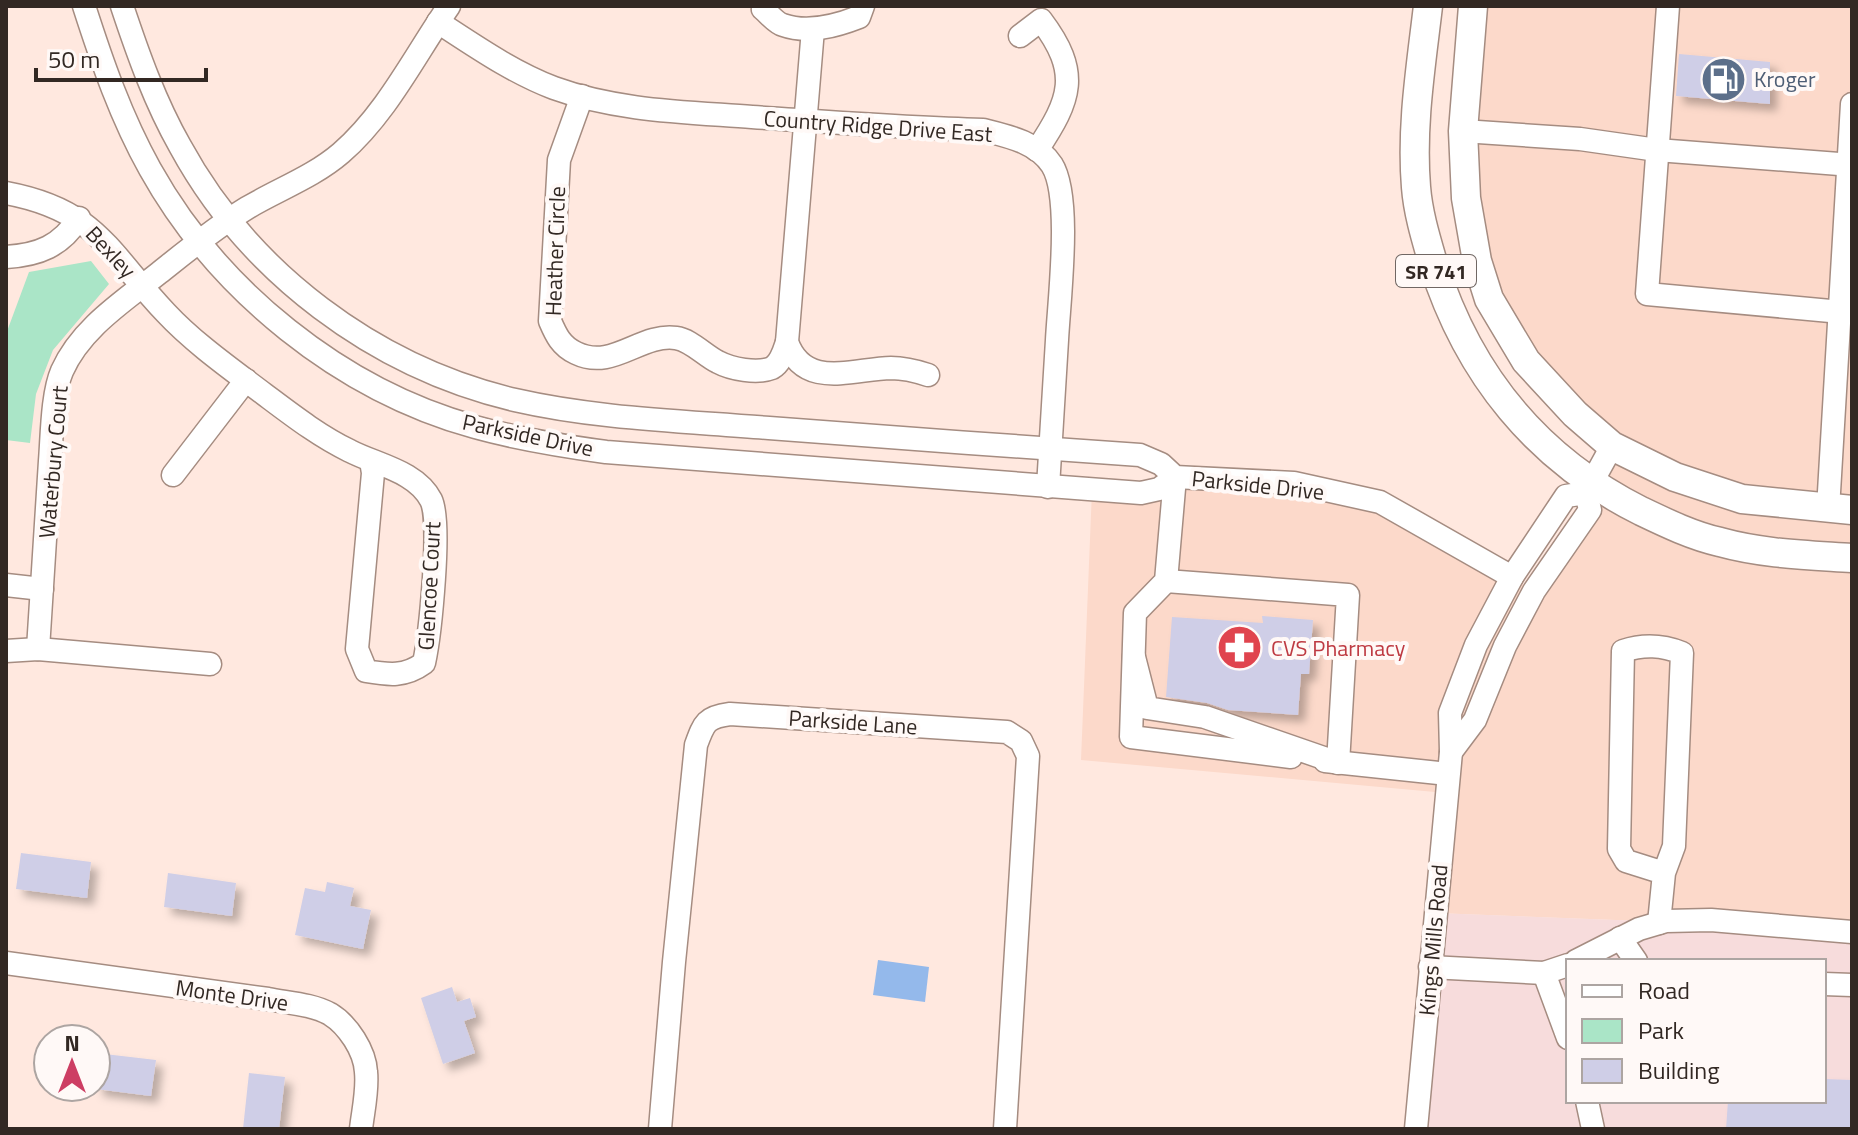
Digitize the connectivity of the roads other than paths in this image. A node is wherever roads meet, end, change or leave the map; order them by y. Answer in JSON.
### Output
{"nodes":[{"id":1,"x":84,"y":6,"type":"edge"},
{"id":2,"x":122,"y":6,"type":"edge"},
{"id":3,"x":764,"y":6,"type":"edge"},
{"id":4,"x":863,"y":6,"type":"edge"},
{"id":5,"x":1428,"y":6,"type":"edge"},
{"id":6,"x":1473,"y":6,"type":"edge"},
{"id":7,"x":1668,"y":6,"type":"edge"},
{"id":8,"x":444,"y":14,"type":"edge"},
{"id":9,"x":813,"y":29,"type":"junction"},
{"id":10,"x":1020,"y":36,"type":"dead end"},
{"id":11,"x":582,"y":96,"type":"junction"},
{"id":12,"x":1852,"y":104,"type":"edge"},
{"id":13,"x":804,"y":121,"type":"junction"},
{"id":14,"x":1463,"y":131,"type":"junction"},
{"id":15,"x":1037,"y":150,"type":"junction"},
{"id":16,"x":1657,"y":150,"type":"junction"},
{"id":17,"x":1850,"y":165,"type":"edge"},
{"id":18,"x":6,"y":193,"type":"edge"},
{"id":19,"x":79,"y":218,"type":"junction"},
{"id":20,"x":229,"y":219,"type":"junction"},
{"id":21,"x":200,"y":241,"type":"junction"},
{"id":22,"x":6,"y":257,"type":"edge"},
{"id":23,"x":142,"y":286,"type":"junction"},
{"id":24,"x":1846,"y":312,"type":"edge"},
{"id":25,"x":787,"y":342,"type":"junction"},
{"id":26,"x":928,"y":375,"type":"dead end"},
{"id":27,"x":246,"y":380,"type":"junction"},
{"id":28,"x":716,"y":424,"type":"junction"},
{"id":29,"x":1612,"y":446,"type":"junction"},
{"id":30,"x":1050,"y":449,"type":"junction"},
{"id":31,"x":371,"y":461,"type":"junction"},
{"id":32,"x":713,"y":461,"type":"junction"},
{"id":33,"x":173,"y":475,"type":"dead end"},
{"id":34,"x":1175,"y":477,"type":"junction"},
{"id":35,"x":1048,"y":487,"type":"junction"},
{"id":36,"x":1588,"y":488,"type":"junction"},
{"id":37,"x":1840,"y":510,"type":"edge"},
{"id":38,"x":1852,"y":558,"type":"edge"},
{"id":39,"x":1512,"y":577,"type":"junction"},
{"id":40,"x":1166,"y":581,"type":"junction"},
{"id":41,"x":6,"y":585,"type":"edge"},
{"id":42,"x":42,"y":589,"type":"junction"},
{"id":43,"x":38,"y":649,"type":"junction"},
{"id":44,"x":6,"y":651,"type":"edge"},
{"id":45,"x":1134,"y":657,"type":"junction"},
{"id":46,"x":210,"y":664,"type":"dead end"},
{"id":47,"x":1338,"y":763,"type":"junction"},
{"id":48,"x":1450,"y":763,"type":"junction"},
{"id":49,"x":1664,"y":873,"type":"junction"},
{"id":50,"x":1659,"y":923,"type":"junction"},
{"id":51,"x":1852,"y":932,"type":"edge"},
{"id":52,"x":1620,"y":938,"type":"junction"},
{"id":53,"x":1580,"y":959,"type":"edge"},
{"id":54,"x":1635,"y":959,"type":"edge"},
{"id":55,"x":6,"y":963,"type":"edge"},
{"id":56,"x":1566,"y":966,"type":"edge"},
{"id":57,"x":1430,"y":967,"type":"junction"},
{"id":58,"x":1544,"y":973,"type":"junction"},
{"id":59,"x":1826,"y":984,"type":"edge"},
{"id":60,"x":1852,"y":985,"type":"edge"},
{"id":61,"x":1566,"y":1033,"type":"edge"},
{"id":62,"x":1587,"y":1103,"type":"edge"},
{"id":63,"x":361,"y":1129,"type":"edge"},
{"id":64,"x":660,"y":1129,"type":"edge"},
{"id":65,"x":1005,"y":1129,"type":"edge"},
{"id":66,"x":1416,"y":1129,"type":"edge"},
{"id":67,"x":1593,"y":1129,"type":"edge"}],
"edges":[{"from":1,"to":21,"type":"street","name":"Parkside Drive"},
{"from":2,"to":20,"type":"street","name":"Parkside Drive"},
{"from":3,"to":9,"type":"street"},
{"from":4,"to":9,"type":"street"},
{"from":5,"to":36,"type":"main road","number":"SR 741"},
{"from":6,"to":14,"type":"main road","number":"SR 741"},
{"from":7,"to":16,"type":"street"},
{"from":8,"to":11,"type":"street","name":"Country Ridge Drive East"},
{"from":8,"to":20,"type":"street","name":"Waterbury Court"},
{"from":9,"to":13,"type":"street"},
{"from":10,"to":15,"type":"street"},
{"from":11,"to":13,"type":"street","name":"Country Ridge Drive East"},
{"from":11,"to":25,"type":"street","name":"Heather Circle"},
{"from":12,"to":17,"type":"street"},
{"from":13,"to":15,"type":"street","name":"Country Ridge Drive East"},
{"from":13,"to":25,"type":"street"},
{"from":14,"to":16,"type":"street"},
{"from":14,"to":29,"type":"main road","number":"SR 741"},
{"from":15,"to":30,"type":"street"},
{"from":16,"to":17,"type":"street"},
{"from":16,"to":24,"type":"street"},
{"from":17,"to":24,"type":"street"},
{"from":18,"to":19,"type":"street","name":"Bexley"},
{"from":19,"to":22,"type":"street","name":"Bexley"},
{"from":19,"to":23,"type":"street","name":"Bexley"},
{"from":20,"to":21,"type":"street","name":"Waterbury Court"},
{"from":20,"to":28,"type":"street","name":"Parkside Drive"},
{"from":21,"to":23,"type":"street","name":"Waterbury Court"},
{"from":21,"to":32,"type":"street","name":"Parkside Drive"},
{"from":23,"to":27,"type":"street","name":"Glencoe Court"},
{"from":23,"to":42,"type":"street","name":"Waterbury Court"},
{"from":24,"to":37,"type":"street"},
{"from":25,"to":26,"type":"street"},
{"from":27,"to":31,"type":"street","name":"Glencoe Court"},
{"from":27,"to":33,"type":"street"},
{"from":28,"to":30,"type":"street","name":"Parkside Drive"},
{"from":28,"to":32,"type":"street"},
{"from":29,"to":36,"type":"street","name":"Kings Mills Road"},
{"from":29,"to":37,"type":"main road","number":"SR 741"},
{"from":30,"to":34,"type":"street","name":"Parkside Drive"},
{"from":30,"to":35,"type":"street"},
{"from":31,"to":31,"type":"street","name":"Glencoe Court"},
{"from":32,"to":35,"type":"street","name":"Parkside Drive"},
{"from":34,"to":35,"type":"street","name":"Parkside Drive"},
{"from":34,"to":39,"type":"street","name":"Parkside Drive"},
{"from":34,"to":40,"type":"street"},
{"from":36,"to":38,"type":"main road","number":"SR 741"},
{"from":36,"to":39,"type":"street","name":"Kings Mills Road"},
{"from":36,"to":48,"type":"street","name":"Kings Mills Road"},
{"from":39,"to":48,"type":"street","name":"Kings Mills Road"},
{"from":40,"to":45,"type":"street"},
{"from":40,"to":47,"type":"street"},
{"from":41,"to":42,"type":"street"},
{"from":42,"to":43,"type":"street","name":"Waterbury Court"},
{"from":43,"to":44,"type":"street"},
{"from":43,"to":46,"type":"street"},
{"from":45,"to":47,"type":"street"},
{"from":45,"to":47,"type":"street"},
{"from":47,"to":48,"type":"street"},
{"from":48,"to":57,"type":"street","name":"Kings Mills Road"},
{"from":49,"to":49,"type":"street"},
{"from":49,"to":50,"type":"street"},
{"from":50,"to":51,"type":"street"},
{"from":50,"to":52,"type":"street"},
{"from":52,"to":53,"type":"street"},
{"from":52,"to":54,"type":"street"},
{"from":55,"to":63,"type":"street","name":"Monte Drive"},
{"from":56,"to":58,"type":"street"},
{"from":57,"to":58,"type":"street"},
{"from":57,"to":66,"type":"street","name":"Kings Mills Road"},
{"from":58,"to":61,"type":"street"},
{"from":59,"to":60,"type":"street"},
{"from":62,"to":67,"type":"street"},
{"from":64,"to":65,"type":"street","name":"Parkside Lane"}]}
